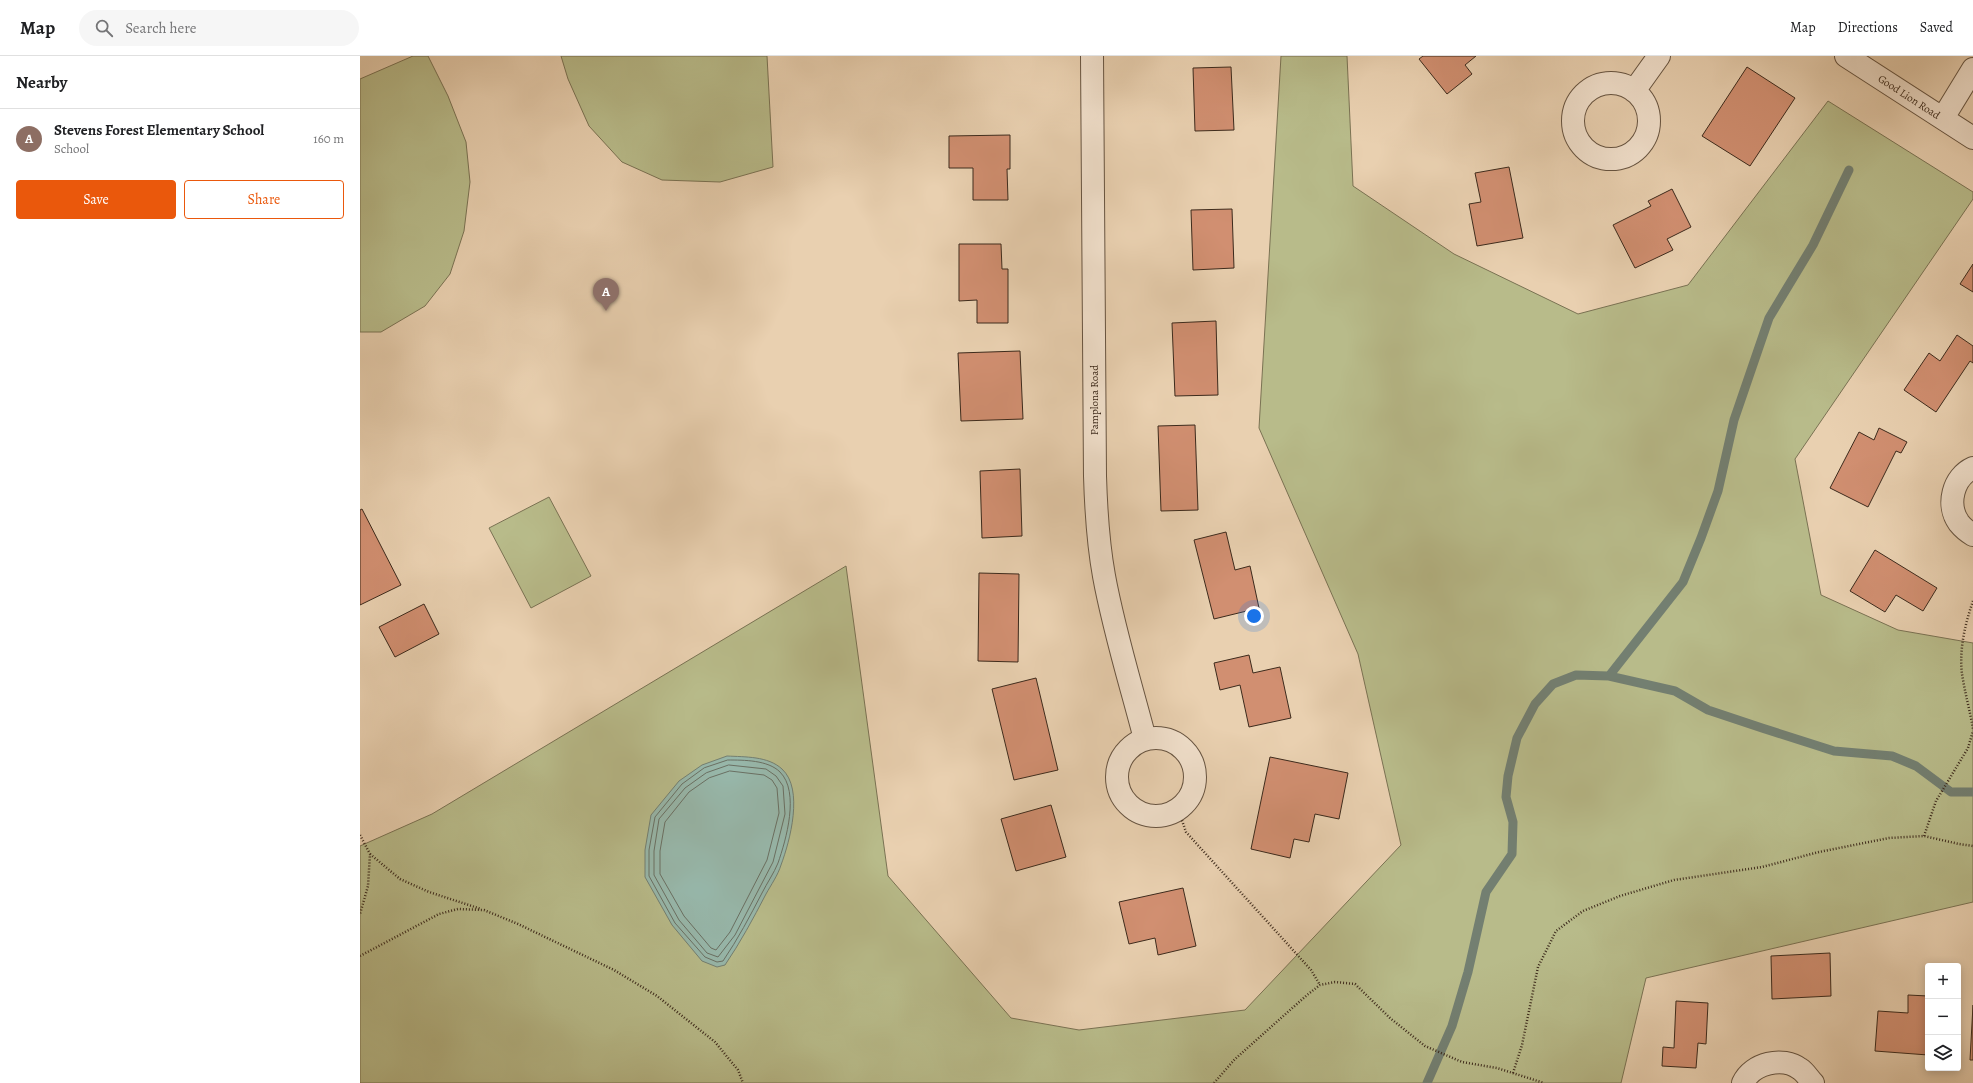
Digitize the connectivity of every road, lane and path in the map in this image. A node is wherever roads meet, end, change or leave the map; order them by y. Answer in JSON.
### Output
{"nodes":[{"id":1,"x":1092,"y":56,"type":"edge"},
{"id":2,"x":1659,"y":56,"type":"edge"},
{"id":3,"x":1846,"y":56,"type":"edge"},
{"id":4,"x":1973,"y":69,"type":"edge"},
{"id":5,"x":1634,"y":91,"type":"dead end"},
{"id":6,"x":1942,"y":118,"type":"junction"},
{"id":7,"x":1973,"y":138,"type":"edge"},
{"id":8,"x":1973,"y":468,"type":"edge"},
{"id":9,"x":1973,"y":535,"type":"edge"},
{"id":10,"x":1973,"y":601,"type":"edge"},
{"id":11,"x":1973,"y":730,"type":"edge"},
{"id":12,"x":1145,"y":739,"type":"junction"},
{"id":13,"x":1178,"y":809,"type":"junction"},
{"id":14,"x":360,"y":836,"type":"edge"},
{"id":15,"x":1924,"y":836,"type":"junction"},
{"id":16,"x":1973,"y":846,"type":"edge"},
{"id":17,"x":370,"y":854,"type":"junction"},
{"id":18,"x":484,"y":910,"type":"junction"},
{"id":19,"x":360,"y":914,"type":"edge"},
{"id":20,"x":360,"y":956,"type":"edge"},
{"id":21,"x":1320,"y":985,"type":"junction"},
{"id":22,"x":1513,"y":1073,"type":"junction"},
{"id":23,"x":743,"y":1083,"type":"edge"},
{"id":24,"x":1214,"y":1083,"type":"edge"},
{"id":25,"x":1544,"y":1083,"type":"edge"},
{"id":26,"x":1743,"y":1083,"type":"edge"},
{"id":27,"x":1813,"y":1083,"type":"edge"}],
"edges":[{"from":1,"to":12,"type":"street","name":"Pamplona Road"},
{"from":2,"to":5,"type":"street"},
{"from":3,"to":6,"type":"street","name":"Good Lion Road"},
{"from":4,"to":6,"type":"street"},
{"from":6,"to":7,"type":"street","name":"Good Lion Road"},
{"from":8,"to":9,"type":"street"},
{"from":10,"to":11,"type":"path"},
{"from":11,"to":15,"type":"path"},
{"from":12,"to":13,"type":"street"},
{"from":12,"to":13,"type":"street"},
{"from":13,"to":21,"type":"path"},
{"from":14,"to":17,"type":"path"},
{"from":15,"to":16,"type":"path"},
{"from":15,"to":22,"type":"path"},
{"from":17,"to":18,"type":"path"},
{"from":17,"to":19,"type":"path"},
{"from":18,"to":20,"type":"path"},
{"from":18,"to":23,"type":"path"},
{"from":21,"to":22,"type":"path"},
{"from":21,"to":24,"type":"path"},
{"from":22,"to":25,"type":"path"},
{"from":26,"to":27,"type":"street"}]}
